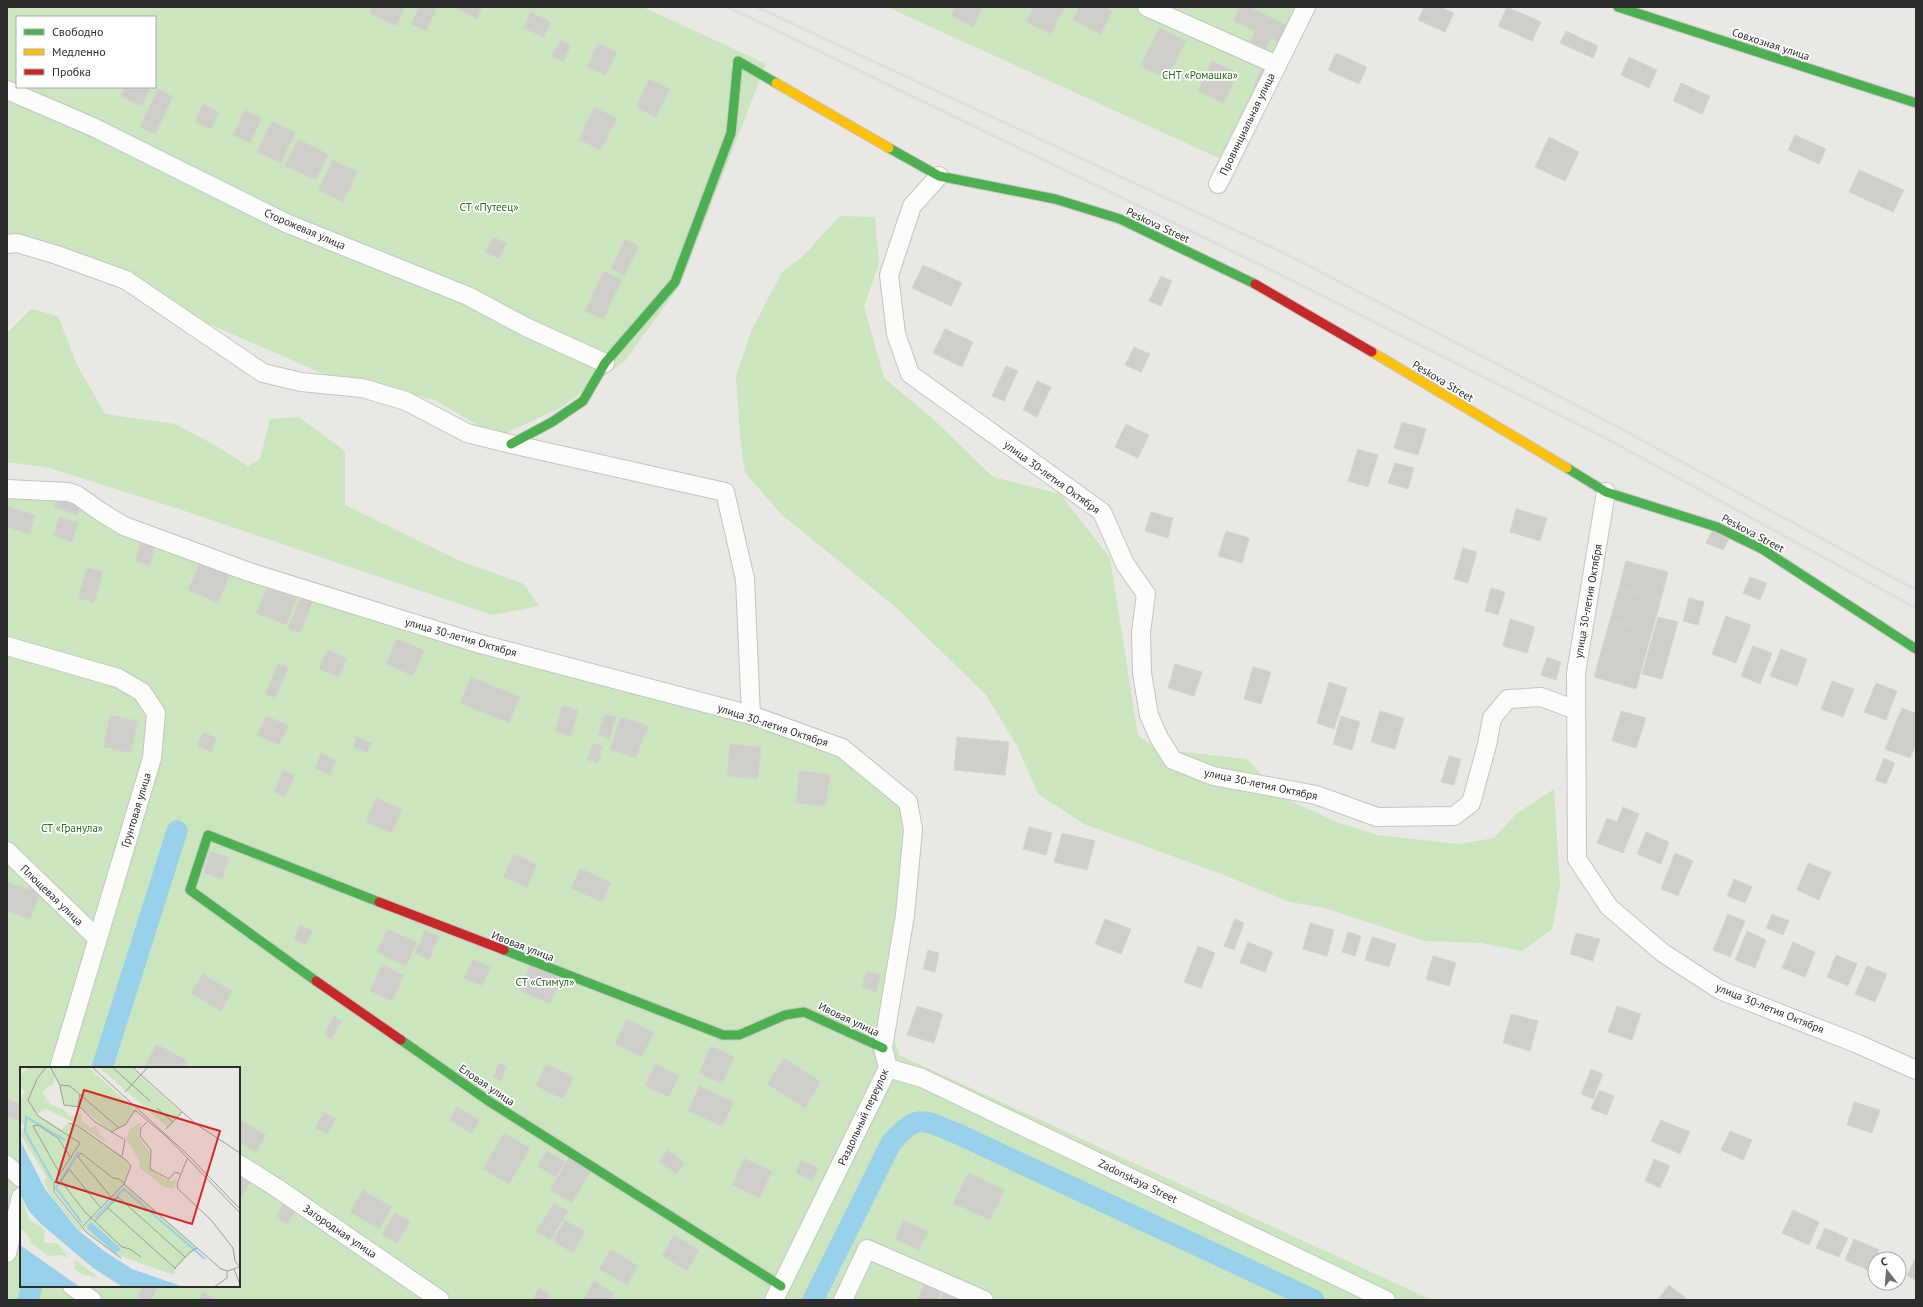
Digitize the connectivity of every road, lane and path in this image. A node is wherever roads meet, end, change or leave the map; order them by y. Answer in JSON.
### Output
{"nodes":[{"id":1,"x":1147,"y":7,"type":"edge"},
{"id":2,"x":1306,"y":7,"type":"edge"},
{"id":3,"x":1618,"y":7,"type":"edge"},
{"id":4,"x":1277,"y":65,"type":"junction"},
{"id":5,"x":7,"y":90,"type":"edge"},
{"id":6,"x":1916,"y":102,"type":"edge"},
{"id":7,"x":939,"y":176,"type":"junction"},
{"id":8,"x":1218,"y":184,"type":"dead end"},
{"id":9,"x":7,"y":244,"type":"edge"},
{"id":10,"x":605,"y":363,"type":"junction"},
{"id":11,"x":511,"y":444,"type":"junction"},
{"id":12,"x":7,"y":489,"type":"edge"},
{"id":13,"x":1606,"y":492,"type":"junction"},
{"id":14,"x":7,"y":646,"type":"edge"},
{"id":15,"x":1916,"y":649,"type":"edge"},
{"id":16,"x":1576,"y":710,"type":"junction"},
{"id":17,"x":751,"y":715,"type":"junction"},
{"id":18,"x":908,"y":802,"type":"joint"},
{"id":19,"x":7,"y":851,"type":"edge"},
{"id":20,"x":190,"y":890,"type":"joint"},
{"id":21,"x":97,"y":938,"type":"junction"},
{"id":22,"x":883,"y":1048,"type":"junction"},
{"id":23,"x":59,"y":1067,"type":"edge"},
{"id":24,"x":888,"y":1068,"type":"junction"},
{"id":25,"x":1916,"y":1070,"type":"edge"},
{"id":26,"x":7,"y":1165,"type":"edge"},
{"id":27,"x":240,"y":1165,"type":"edge"},
{"id":28,"x":20,"y":1177,"type":"edge"},
{"id":29,"x":20,"y":1201,"type":"edge"},
{"id":30,"x":7,"y":1253,"type":"edge"},
{"id":31,"x":73,"y":1287,"type":"edge"},
{"id":32,"x":778,"y":1293,"type":"edge"},
{"id":33,"x":92,"y":1300,"type":"edge"},
{"id":34,"x":440,"y":1300,"type":"edge"},
{"id":35,"x":842,"y":1300,"type":"edge"},
{"id":36,"x":984,"y":1300,"type":"edge"},
{"id":37,"x":1386,"y":1300,"type":"edge"}],
"edges":[{"from":1,"to":4,"type":"street","name":"Провинциальная улица"},
{"from":2,"to":4,"type":"street","name":"Провинциальная улица"},
{"from":3,"to":6,"type":"street","name":"Совхозная улица"},
{"from":4,"to":8,"type":"street","name":"Провинциальная улица"},
{"from":5,"to":10,"type":"street","name":"Сторожевая улица"},
{"from":7,"to":10,"type":"street","name":"Peskova Street"},
{"from":7,"to":13,"type":"street","name":"Peskova Street"},
{"from":7,"to":16,"type":"street","name":"улица 30-летия Октября"},
{"from":9,"to":11,"type":"street"},
{"from":10,"to":11,"type":"street"},
{"from":11,"to":17,"type":"street"},
{"from":12,"to":17,"type":"street","name":"улица 30-летия Октября"},
{"from":13,"to":15,"type":"street","name":"Peskova Street"},
{"from":13,"to":16,"type":"street","name":"улица 30-летия Октября"},
{"from":14,"to":21,"type":"street","name":"Грунтовая улица"},
{"from":16,"to":25,"type":"street","name":"улица 30-летия Октября"},
{"from":17,"to":18,"type":"street","name":"улица 30-летия Октября"},
{"from":18,"to":22,"type":"street","name":"Раздольный переулок"},
{"from":19,"to":21,"type":"street","name":"Плющевая улица"},
{"from":20,"to":22,"type":"street","name":"Ивовая улица"},
{"from":20,"to":32,"type":"street","name":"Еловая улица"},
{"from":21,"to":23,"type":"street","name":"Грунтовая улица"},
{"from":22,"to":24,"type":"street","name":"Раздольный переулок"},
{"from":24,"to":32,"type":"street","name":"Раздольный переулок"},
{"from":24,"to":37,"type":"street","name":"Zadonskaya Street"},
{"from":26,"to":28,"type":"street"},
{"from":27,"to":34,"type":"street","name":"Загородная улица"},
{"from":29,"to":30,"type":"street"},
{"from":31,"to":33,"type":"street"},
{"from":35,"to":36,"type":"street"}]}
